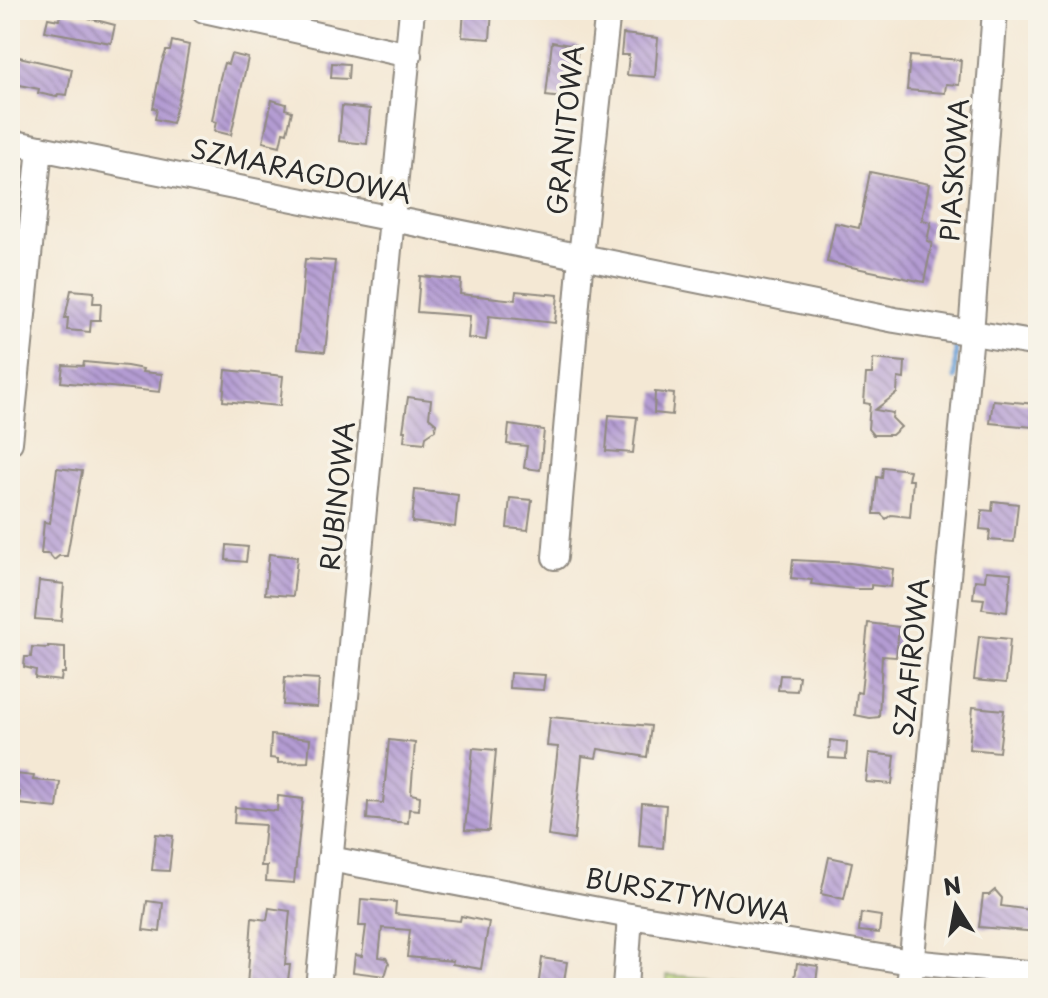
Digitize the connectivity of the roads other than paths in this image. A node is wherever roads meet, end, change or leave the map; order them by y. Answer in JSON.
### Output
{"nodes":[{"id":1,"x":204,"y":10,"type":"edge"},
{"id":2,"x":412,"y":10,"type":"edge"},
{"id":3,"x":608,"y":10,"type":"edge"},
{"id":4,"x":995,"y":10,"type":"edge"},
{"id":5,"x":409,"y":55,"type":"junction"},
{"id":6,"x":10,"y":142,"type":"edge"},
{"id":7,"x":40,"y":148,"type":"junction"},
{"id":8,"x":393,"y":220,"type":"junction"},
{"id":9,"x":581,"y":257,"type":"junction"},
{"id":10,"x":971,"y":334,"type":"junction"},
{"id":11,"x":1038,"y":344,"type":"edge"},
{"id":12,"x":10,"y":442,"type":"edge"},
{"id":13,"x":555,"y":557,"type":"dead end"},
{"id":14,"x":330,"y":859,"type":"junction"},
{"id":15,"x":630,"y":916,"type":"junction"},
{"id":16,"x":911,"y":962,"type":"junction"},
{"id":17,"x":1038,"y":974,"type":"edge"},
{"id":18,"x":318,"y":988,"type":"edge"},
{"id":19,"x":625,"y":988,"type":"edge"},
{"id":20,"x":909,"y":988,"type":"edge"}],
"edges":[{"from":1,"to":5,"type":"street"},
{"from":2,"to":5,"type":"street","name":"RUBINOWA"},
{"from":3,"to":9,"type":"street","name":"GRANITOWA"},
{"from":4,"to":10,"type":"street","name":"PIASKOWA"},
{"from":5,"to":8,"type":"street","name":"RUBINOWA"},
{"from":6,"to":7,"type":"street","name":"SZMARAGDOWA"},
{"from":7,"to":8,"type":"street","name":"SZMARAGDOWA"},
{"from":7,"to":12,"type":"street"},
{"from":8,"to":9,"type":"street","name":"SZMARAGDOWA"},
{"from":8,"to":14,"type":"street","name":"RUBINOWA"},
{"from":9,"to":10,"type":"street","name":"SZMARAGDOWA"},
{"from":9,"to":13,"type":"street"},
{"from":10,"to":11,"type":"street","name":"SZMARAGDOWA"},
{"from":10,"to":16,"type":"street","name":"SZAFIROWA"},
{"from":14,"to":15,"type":"street","name":"BURSZTYNOWA"},
{"from":14,"to":18,"type":"street","name":"RUBINOWA"},
{"from":15,"to":16,"type":"street","name":"BURSZTYNOWA"},
{"from":15,"to":19,"type":"street"},
{"from":16,"to":17,"type":"street","name":"BURSZTYNOWA"},
{"from":16,"to":20,"type":"street","name":"SZAFIROWA"}]}
